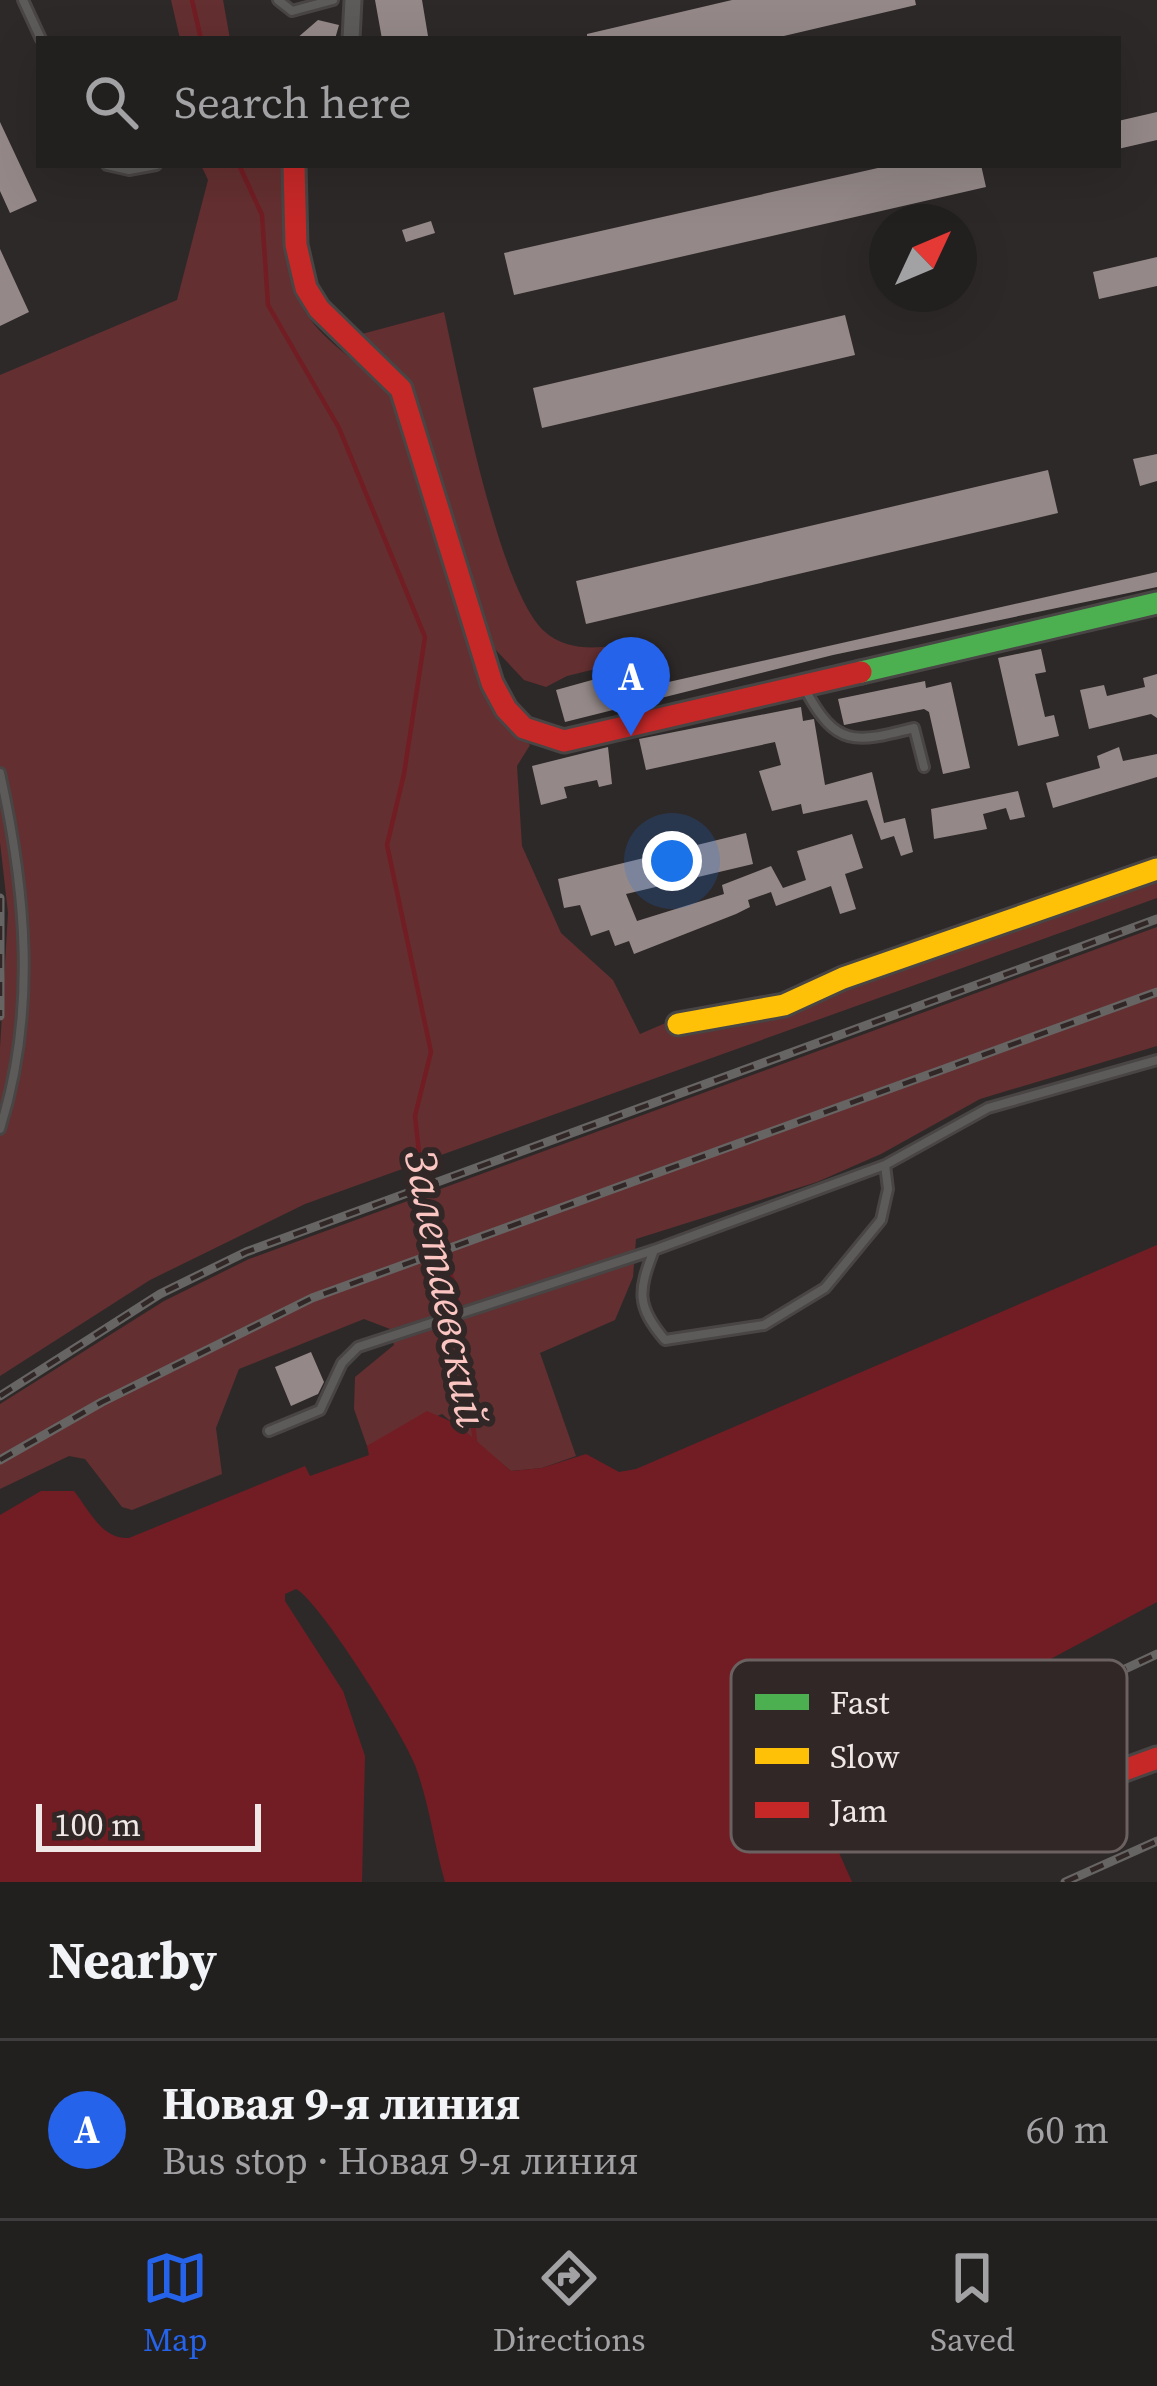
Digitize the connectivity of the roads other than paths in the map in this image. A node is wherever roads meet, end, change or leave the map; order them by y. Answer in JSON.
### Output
{"nodes":[{"id":1,"x":23,"y":0,"type":"edge"},
{"id":2,"x":278,"y":0,"type":"edge"},
{"id":3,"x":333,"y":0,"type":"edge"},
{"id":4,"x":353,"y":0,"type":"edge"},
{"id":5,"x":40,"y":36,"type":"edge"},
{"id":6,"x":351,"y":36,"type":"edge"},
{"id":7,"x":294,"y":168,"type":"edge"},
{"id":8,"x":1157,"y":603,"type":"edge"},
{"id":9,"x":804,"y":688,"type":"junction"},
{"id":10,"x":924,"y":767,"type":"dead end"},
{"id":11,"x":0,"y":773,"type":"edge"},
{"id":12,"x":1157,"y":869,"type":"edge"},
{"id":13,"x":678,"y":1024,"type":"dead end"},
{"id":14,"x":1157,"y":1060,"type":"edge"},
{"id":15,"x":0,"y":1129,"type":"edge"},
{"id":16,"x":885,"y":1165,"type":"junction"},
{"id":17,"x":654,"y":1250,"type":"junction"},
{"id":18,"x":269,"y":1431,"type":"dead end"},
{"id":19,"x":1157,"y":1758,"type":"edge"},
{"id":20,"x":1127,"y":1769,"type":"edge"}],
"edges":[{"from":1,"to":5,"type":"lane"},
{"from":2,"to":3,"type":"lane"},
{"from":4,"to":6,"type":"street"},
{"from":7,"to":9,"type":"street"},
{"from":8,"to":9,"type":"street"},
{"from":9,"to":10,"type":"lane"},
{"from":11,"to":15,"type":"lane"},
{"from":12,"to":13,"type":"street"},
{"from":14,"to":16,"type":"lane"},
{"from":16,"to":17,"type":"lane"},
{"from":16,"to":17,"type":"lane"},
{"from":17,"to":18,"type":"lane"},
{"from":19,"to":20,"type":"street"}]}
